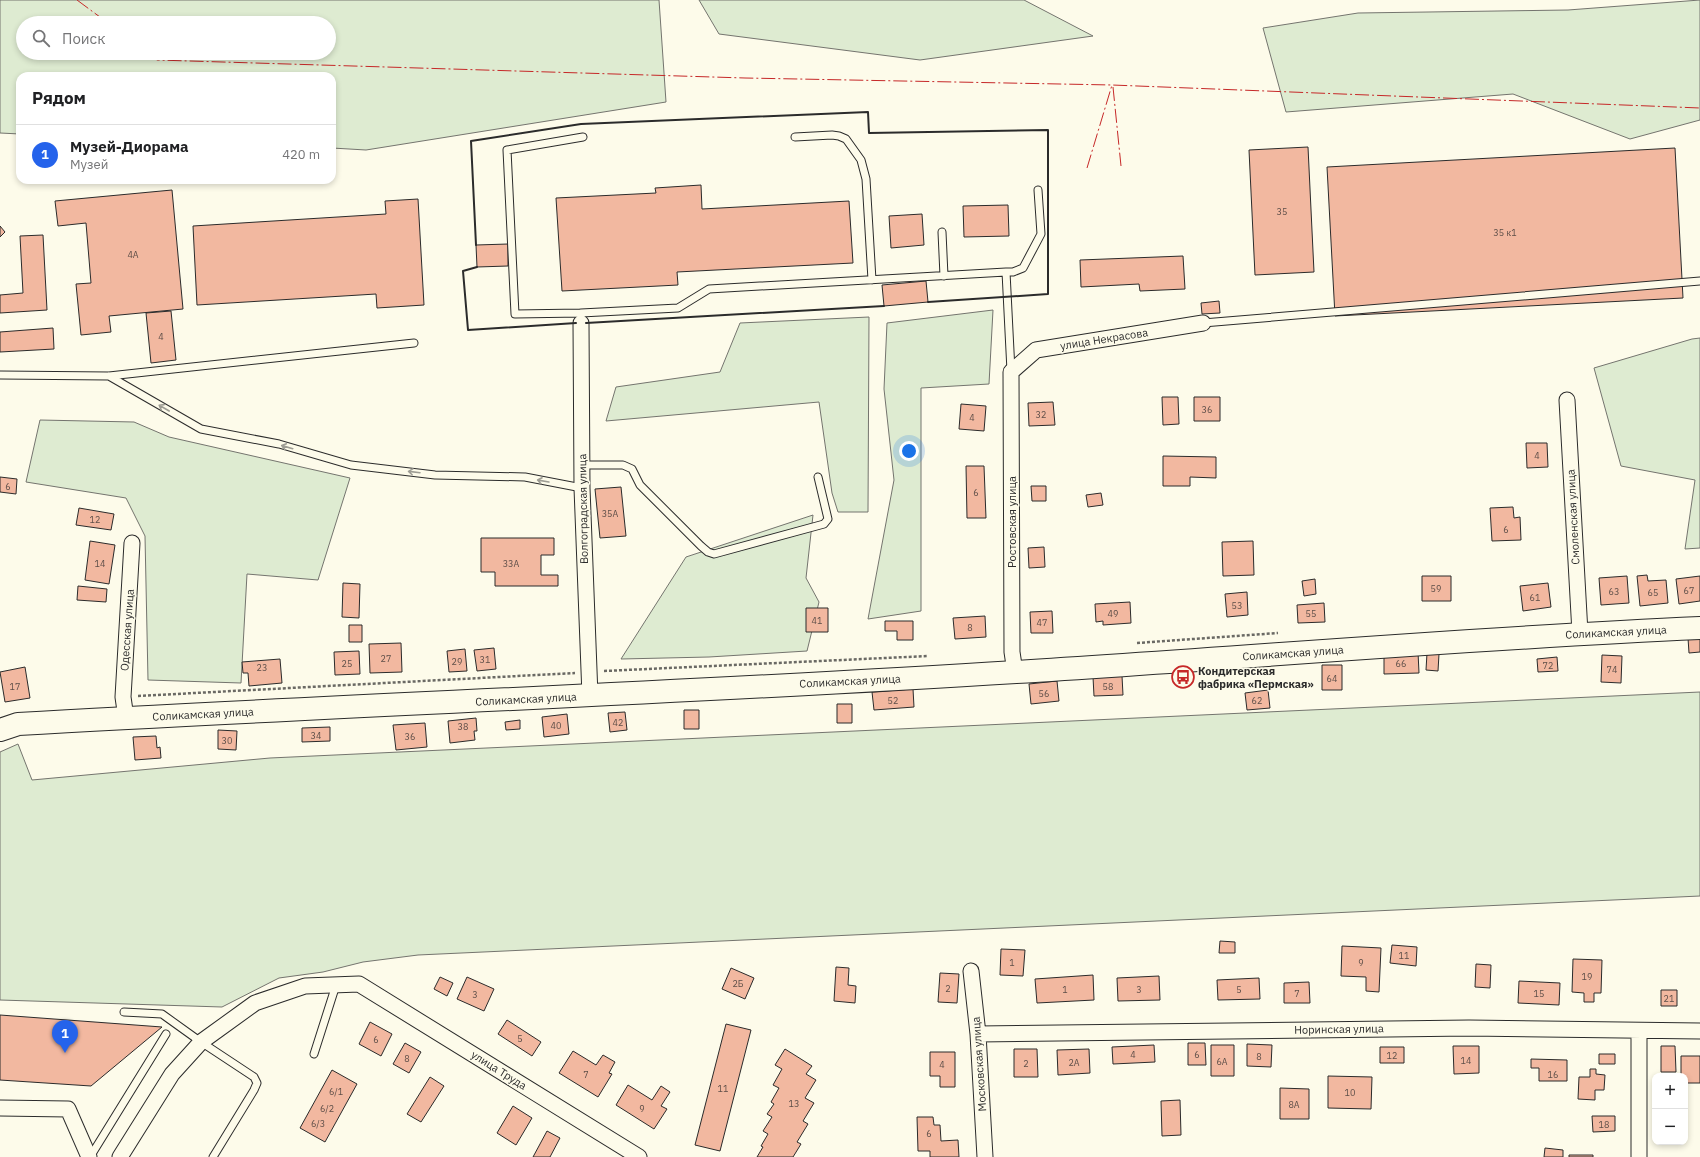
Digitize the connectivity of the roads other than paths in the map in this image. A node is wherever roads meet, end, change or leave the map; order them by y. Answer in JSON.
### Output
{"nodes":[{"id":1,"x":583,"y":137,"type":"dead end"},
{"id":2,"x":795,"y":137,"type":"dead end"},
{"id":3,"x":1038,"y":190,"type":"dead end"},
{"id":4,"x":942,"y":232,"type":"dead end"},
{"id":5,"x":1006,"y":272,"type":"junction"},
{"id":6,"x":944,"y":276,"type":"junction"},
{"id":7,"x":872,"y":280,"type":"junction"},
{"id":8,"x":1700,"y":281,"type":"edge"},
{"id":9,"x":581,"y":318,"type":"junction"},
{"id":10,"x":1203,"y":323,"type":"joint"},
{"id":11,"x":414,"y":343,"type":"dead end"},
{"id":12,"x":1011,"y":372,"type":"junction"},
{"id":13,"x":0,"y":375,"type":"edge"},
{"id":14,"x":110,"y":376,"type":"junction"},
{"id":15,"x":1567,"y":400,"type":"dead end"},
{"id":16,"x":582,"y":465,"type":"junction"},
{"id":17,"x":818,"y":477,"type":"dead end"},
{"id":18,"x":582,"y":488,"type":"junction"},
{"id":19,"x":132,"y":543,"type":"dead end"},
{"id":20,"x":1700,"y":628,"type":"edge"},
{"id":21,"x":1580,"y":633,"type":"junction"},
{"id":22,"x":1015,"y":672,"type":"junction"},
{"id":23,"x":590,"y":696,"type":"junction"},
{"id":24,"x":126,"y":718,"type":"junction"},
{"id":25,"x":0,"y":730,"type":"edge"},
{"id":26,"x":971,"y":971,"type":"dead end"},
{"id":27,"x":336,"y":985,"type":"junction"},
{"id":28,"x":124,"y":1012,"type":"dead end"},
{"id":29,"x":1639,"y":1031,"type":"junction"},
{"id":30,"x":1700,"y":1031,"type":"edge"},
{"id":31,"x":166,"y":1034,"type":"dead end"},
{"id":32,"x":978,"y":1034,"type":"junction"},
{"id":33,"x":201,"y":1042,"type":"junction"},
{"id":34,"x":314,"y":1054,"type":"dead end"},
{"id":35,"x":0,"y":1108,"type":"edge"},
{"id":36,"x":90,"y":1157,"type":"edge"},
{"id":37,"x":120,"y":1157,"type":"edge"},
{"id":38,"x":213,"y":1157,"type":"edge"},
{"id":39,"x":639,"y":1157,"type":"edge"},
{"id":40,"x":985,"y":1157,"type":"edge"},
{"id":41,"x":1639,"y":1157,"type":"edge"}],
"edges":[{"from":1,"to":9,"type":"lane"},
{"from":2,"to":7,"type":"lane"},
{"from":3,"to":5,"type":"lane"},
{"from":4,"to":6,"type":"lane"},
{"from":5,"to":6,"type":"lane"},
{"from":5,"to":12,"type":"lane"},
{"from":6,"to":7,"type":"lane"},
{"from":7,"to":9,"type":"lane"},
{"from":8,"to":10,"type":"lane"},
{"from":9,"to":16,"type":"street","name":"Волгоградская улица"},
{"from":10,"to":12,"type":"street","name":"улица Некрасова"},
{"from":11,"to":14,"type":"lane"},
{"from":12,"to":22,"type":"street","name":"Ростовская улица"},
{"from":13,"to":14,"type":"lane"},
{"from":18,"to":14,"type":"lane","one_way":true},
{"from":15,"to":21,"type":"street","name":"Смоленская улица"},
{"from":16,"to":17,"type":"lane"},
{"from":16,"to":18,"type":"street","name":"Волгоградская улица"},
{"from":18,"to":23,"type":"street","name":"Волгоградская улица"},
{"from":19,"to":24,"type":"street","name":"Одесская улица"},
{"from":20,"to":21,"type":"main road","name":"Соликамская улица"},
{"from":21,"to":22,"type":"main road","name":"Соликамская улица"},
{"from":22,"to":23,"type":"main road","name":"Соликамская улица"},
{"from":23,"to":24,"type":"main road","name":"Соликамская улица"},
{"from":24,"to":25,"type":"main road","name":"Соликамская улица"},
{"from":26,"to":32,"type":"street","name":"Московская улица"},
{"from":27,"to":33,"type":"street"},
{"from":27,"to":34,"type":"lane"},
{"from":27,"to":39,"type":"street","name":"улица Труда"},
{"from":28,"to":33,"type":"lane"},
{"from":29,"to":30,"type":"street","name":"Норинская улица"},
{"from":29,"to":32,"type":"street","name":"Норинская улица"},
{"from":29,"to":41,"type":"street"},
{"from":31,"to":36,"type":"lane"},
{"from":32,"to":40,"type":"street","name":"Московская улица"},
{"from":33,"to":37,"type":"street"},
{"from":33,"to":38,"type":"lane"},
{"from":35,"to":36,"type":"street"}]}
